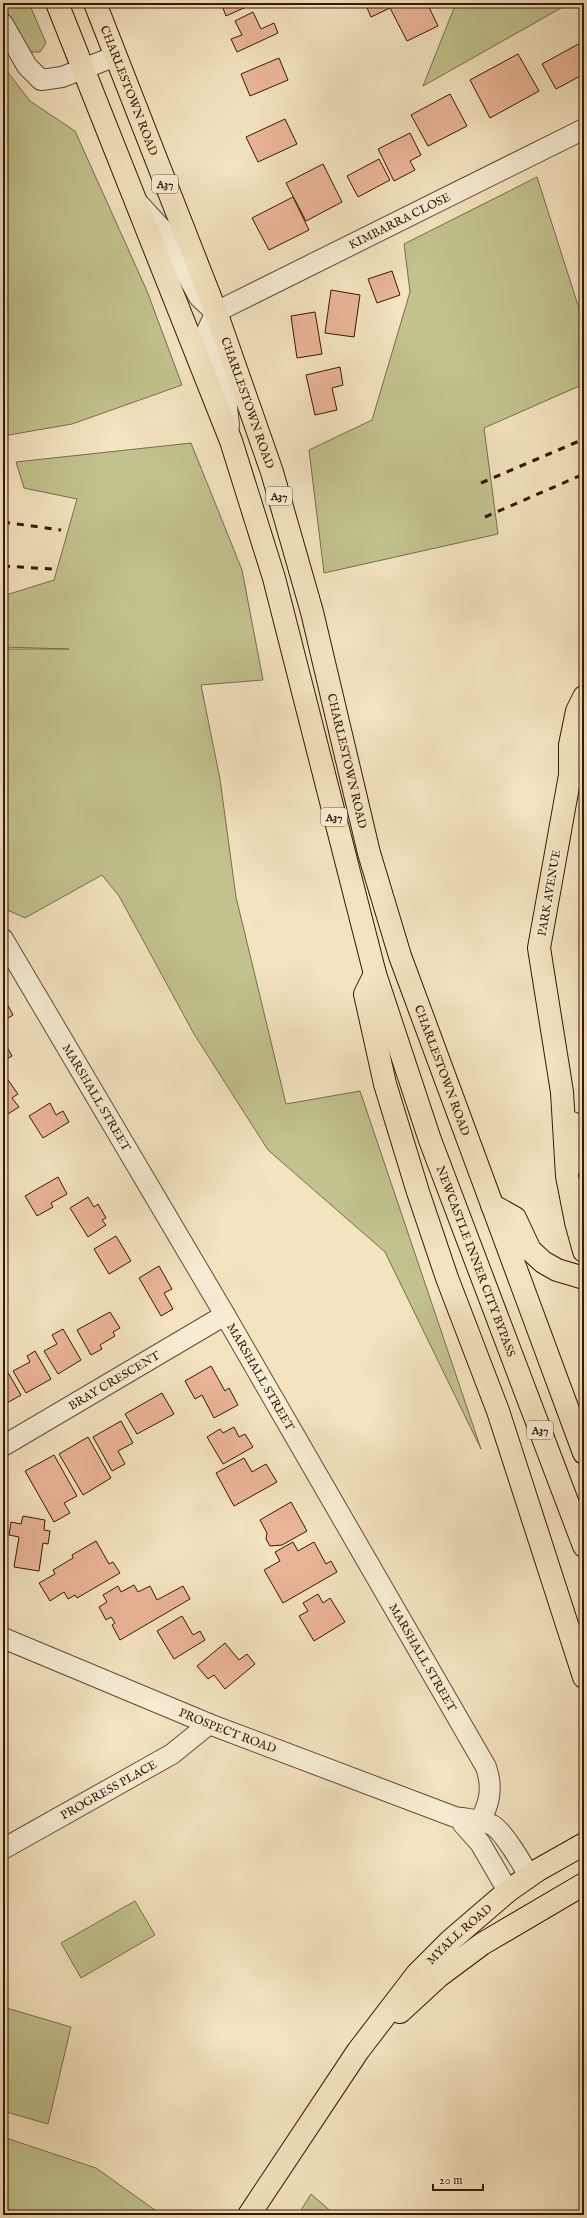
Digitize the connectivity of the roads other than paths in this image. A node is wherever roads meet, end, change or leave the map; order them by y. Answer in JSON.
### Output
{"nodes":[{"id":1,"x":57,"y":3,"type":"edge"},
{"id":2,"x":95,"y":3,"type":"edge"},
{"id":3,"x":3,"y":24,"type":"edge"},
{"id":4,"x":116,"y":56,"type":"junction"},
{"id":5,"x":83,"y":69,"type":"junction"},
{"id":6,"x":584,"y":129,"type":"edge"},
{"id":7,"x":138,"y":203,"type":"junction"},
{"id":8,"x":216,"y":312,"type":"junction"},
{"id":9,"x":230,"y":441,"type":"junction"},
{"id":10,"x":584,"y":697,"type":"edge"},
{"id":11,"x":3,"y":939,"type":"edge"},
{"id":12,"x":375,"y":974,"type":"junction"},
{"id":13,"x":562,"y":1092,"type":"junction"},
{"id":14,"x":584,"y":1164,"type":"edge"},
{"id":15,"x":492,"y":1205,"type":"junction"},
{"id":16,"x":584,"y":1251,"type":"edge"},
{"id":17,"x":584,"y":1278,"type":"edge"},
{"id":18,"x":225,"y":1315,"type":"junction"},
{"id":19,"x":3,"y":1446,"type":"edge"},
{"id":20,"x":584,"y":1453,"type":"edge"},
{"id":21,"x":584,"y":1546,"type":"edge"},
{"id":22,"x":3,"y":1638,"type":"edge"},
{"id":23,"x":584,"y":1677,"type":"edge"},
{"id":24,"x":208,"y":1724,"type":"junction"},
{"id":25,"x":476,"y":1828,"type":"junction"},
{"id":26,"x":584,"y":1844,"type":"edge"},
{"id":27,"x":3,"y":1849,"type":"edge"},
{"id":28,"x":528,"y":1876,"type":"junction"},
{"id":29,"x":584,"y":1884,"type":"edge"},
{"id":30,"x":508,"y":1891,"type":"junction"},
{"id":31,"x":530,"y":1914,"type":"junction"},
{"id":32,"x":358,"y":2051,"type":"junction"},
{"id":33,"x":249,"y":2215,"type":"edge"}],
"edges":[{"from":1,"to":5,"type":"main road","name":"CHARLESTOWN ROAD","number":"A37"},
{"from":2,"to":4,"type":"main road","name":"CHARLESTOWN ROAD","number":"A37"},
{"from":3,"to":5,"type":"street"},
{"from":4,"to":5,"type":"street"},
{"from":4,"to":8,"type":"main road","name":"CHARLESTOWN ROAD","number":"A37"},
{"from":5,"to":7,"type":"main road","name":"CHARLESTOWN ROAD","number":"A37"},
{"from":6,"to":8,"type":"street","name":"KIMBARRA CLOSE"},
{"from":7,"to":8,"type":"street","name":"CHARLESTOWN ROAD"},
{"from":7,"to":9,"type":"main road","name":"CHARLESTOWN ROAD","number":"A37"},
{"from":8,"to":9,"type":"street","name":"CHARLESTOWN ROAD"},
{"from":8,"to":15,"type":"main road","name":"CHARLESTOWN ROAD","number":"A37"},
{"from":9,"to":12,"type":"main road","name":"CHARLESTOWN ROAD","number":"A37"},
{"from":10,"to":13,"type":"main road","name":"PARK AVENUE"},
{"from":11,"to":18,"type":"street","name":"MARSHALL STREET"},
{"from":12,"to":21,"type":"main road","name":"NEWCASTLE INNER CITY BYPASS","number":"A37"},
{"from":12,"to":23,"type":"main road"},
{"from":13,"to":14,"type":"main road","name":"PARK AVENUE"},
{"from":13,"to":16,"type":"main road","name":"PARK AVENUE"},
{"from":15,"to":17,"type":"main road"},
{"from":15,"to":20,"type":"main road","number":"A37"},
{"from":18,"to":19,"type":"street","name":"BRAY CRESCENT"},
{"from":18,"to":25,"type":"street","name":"MARSHALL STREET"},
{"from":22,"to":24,"type":"street","name":"PROSPECT ROAD"},
{"from":24,"to":25,"type":"street","name":"PROSPECT ROAD"},
{"from":24,"to":27,"type":"street","name":"PROGRESS PLACE"},
{"from":25,"to":28,"type":"street","name":"PROSPECT ROAD"},
{"from":25,"to":30,"type":"street"},
{"from":26,"to":28,"type":"main road","name":"MYALL ROAD"},
{"from":28,"to":30,"type":"main road","name":"MYALL ROAD"},
{"from":28,"to":31,"type":"main road"},
{"from":29,"to":31,"type":"main road","name":"MYALL ROAD"},
{"from":30,"to":31,"type":"main road"},
{"from":30,"to":32,"type":"main road","name":"MYALL ROAD"},
{"from":31,"to":32,"type":"main road","name":"MYALL ROAD"},
{"from":32,"to":33,"type":"main road","name":"MYALL ROAD"}]}
